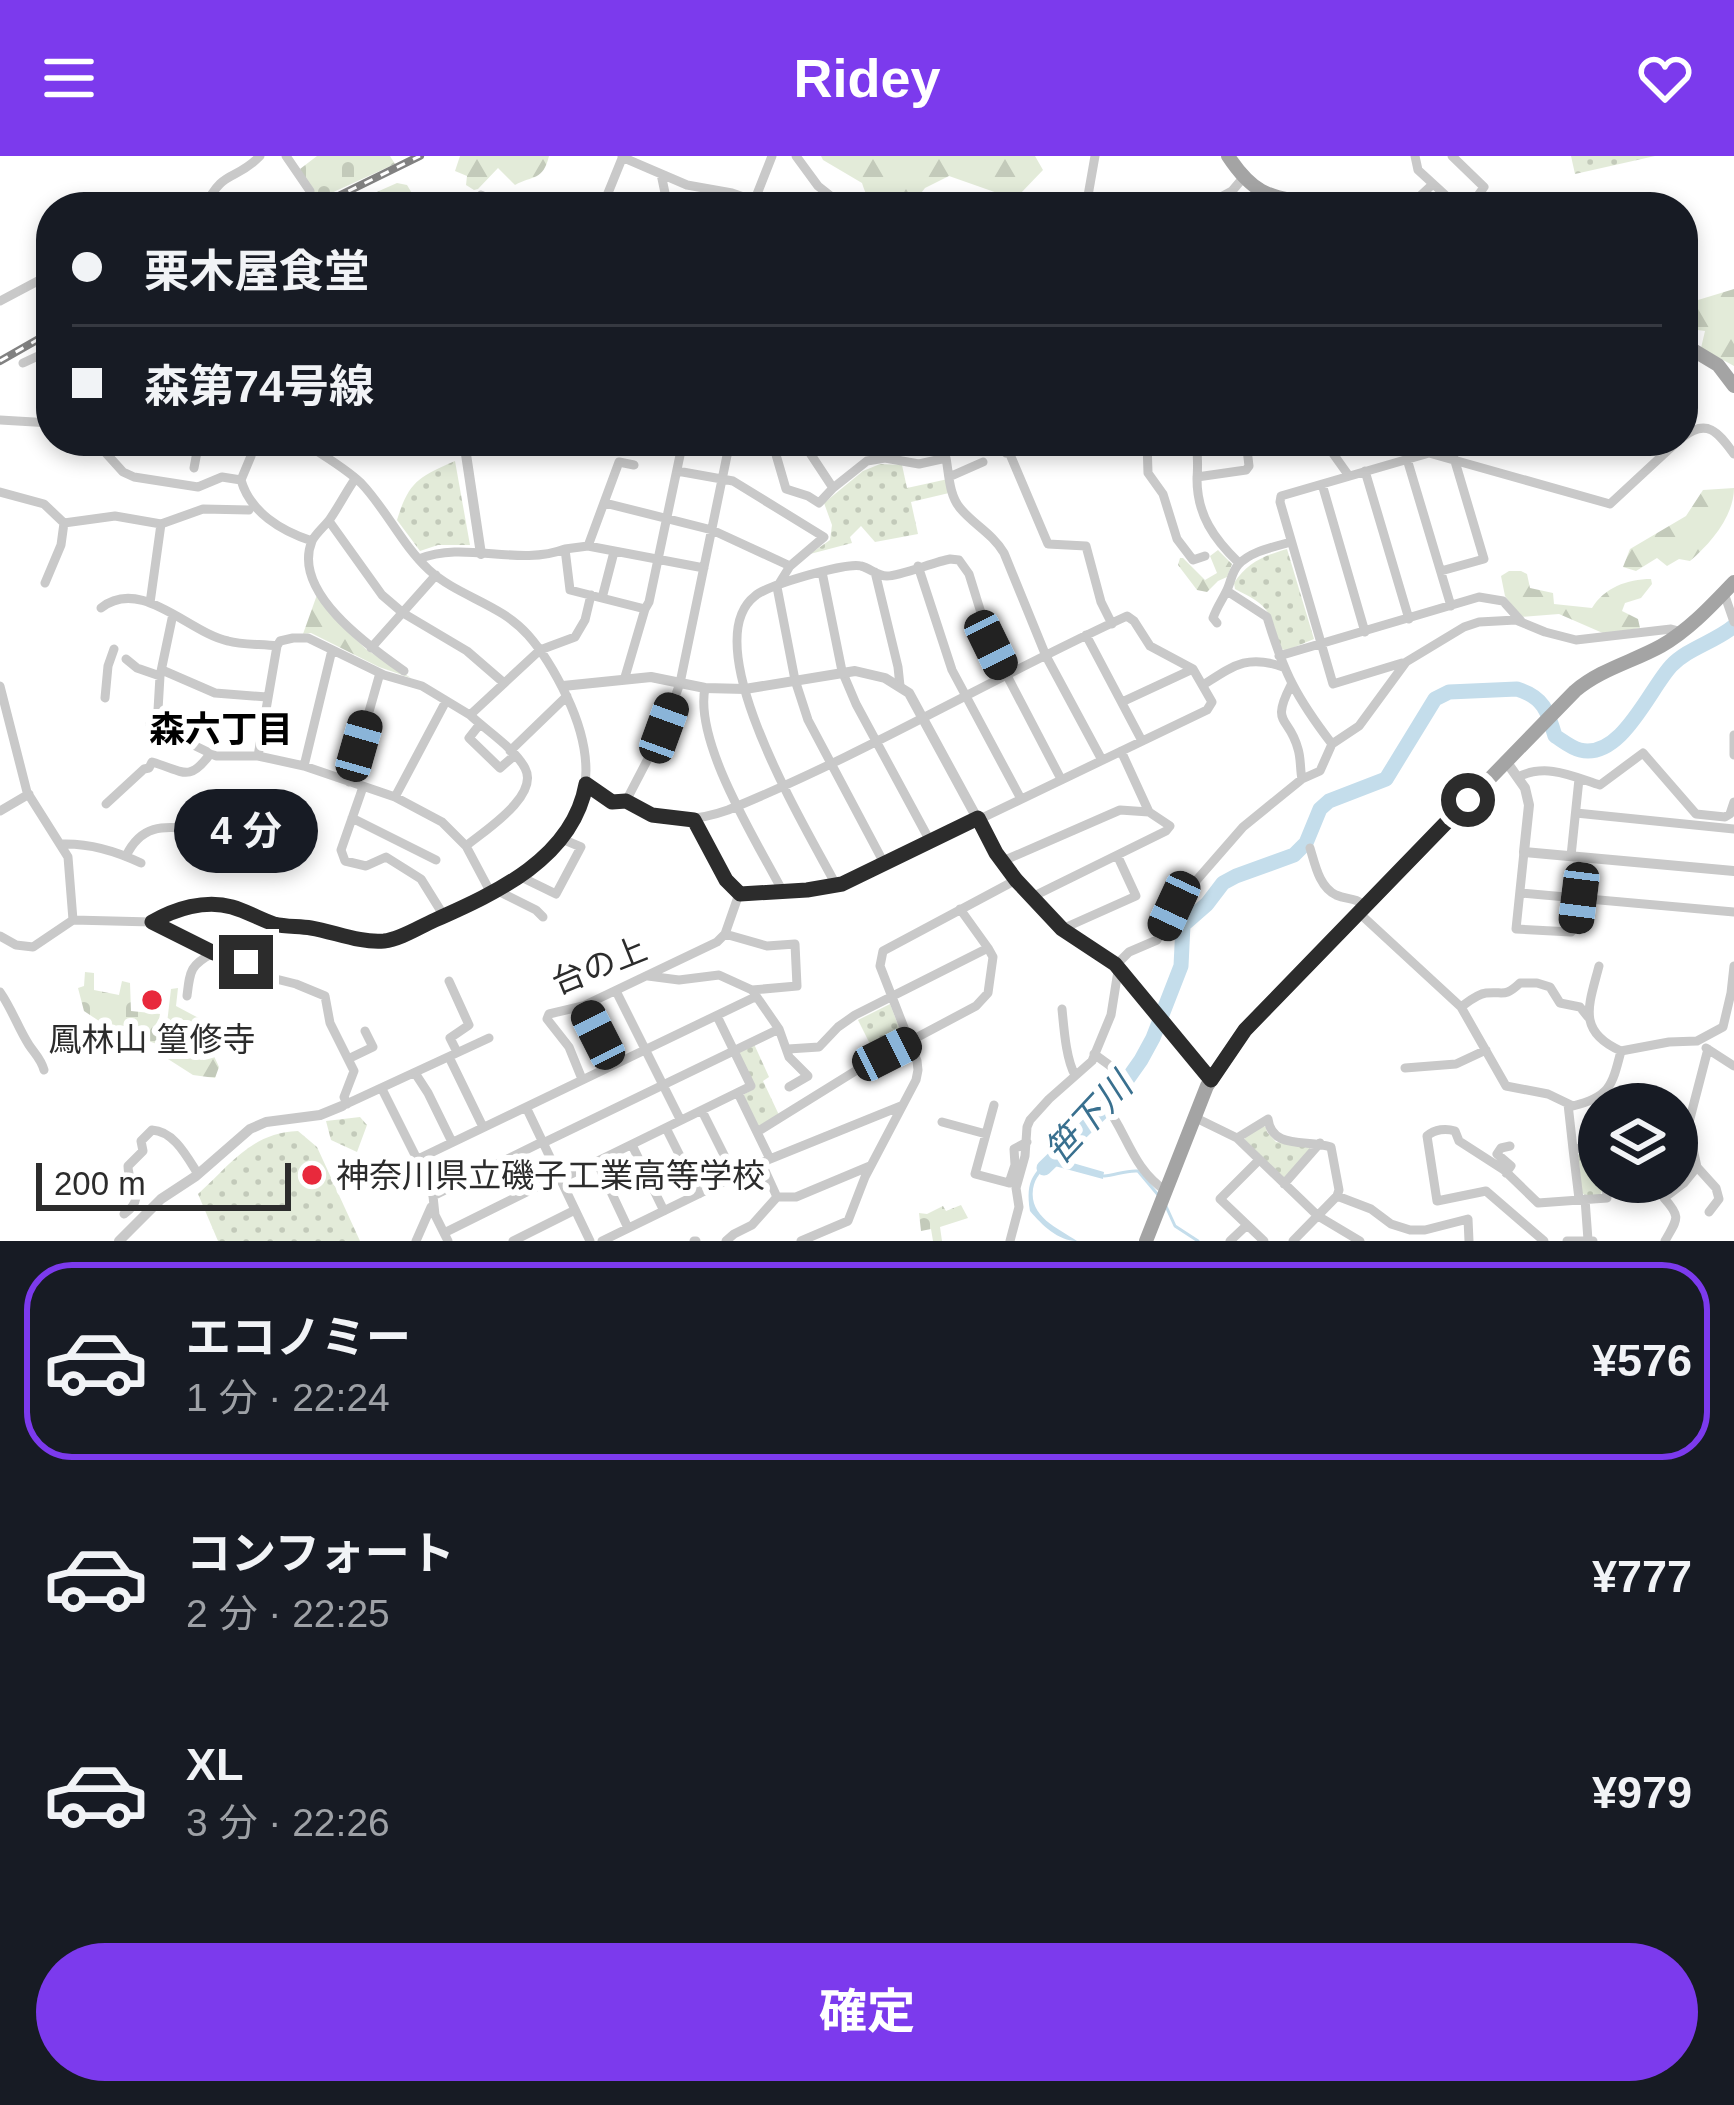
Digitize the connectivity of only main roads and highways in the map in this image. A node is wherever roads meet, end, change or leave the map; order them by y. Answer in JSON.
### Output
{"nodes":[{"id":1,"x":1228,"y":156,"type":"edge"},
{"id":2,"x":1262,"y":192,"type":"edge"},
{"id":3,"x":1698,"y":353,"type":"edge"},
{"id":4,"x":1734,"y":386,"type":"edge"},
{"id":5,"x":1729,"y":587,"type":"edge"},
{"id":6,"x":1146,"y":1241,"type":"edge"}],
"edges":[{"from":1,"to":2,"type":"main road"},
{"from":3,"to":4,"type":"main road"},
{"from":5,"to":6,"type":"main road"}]}
